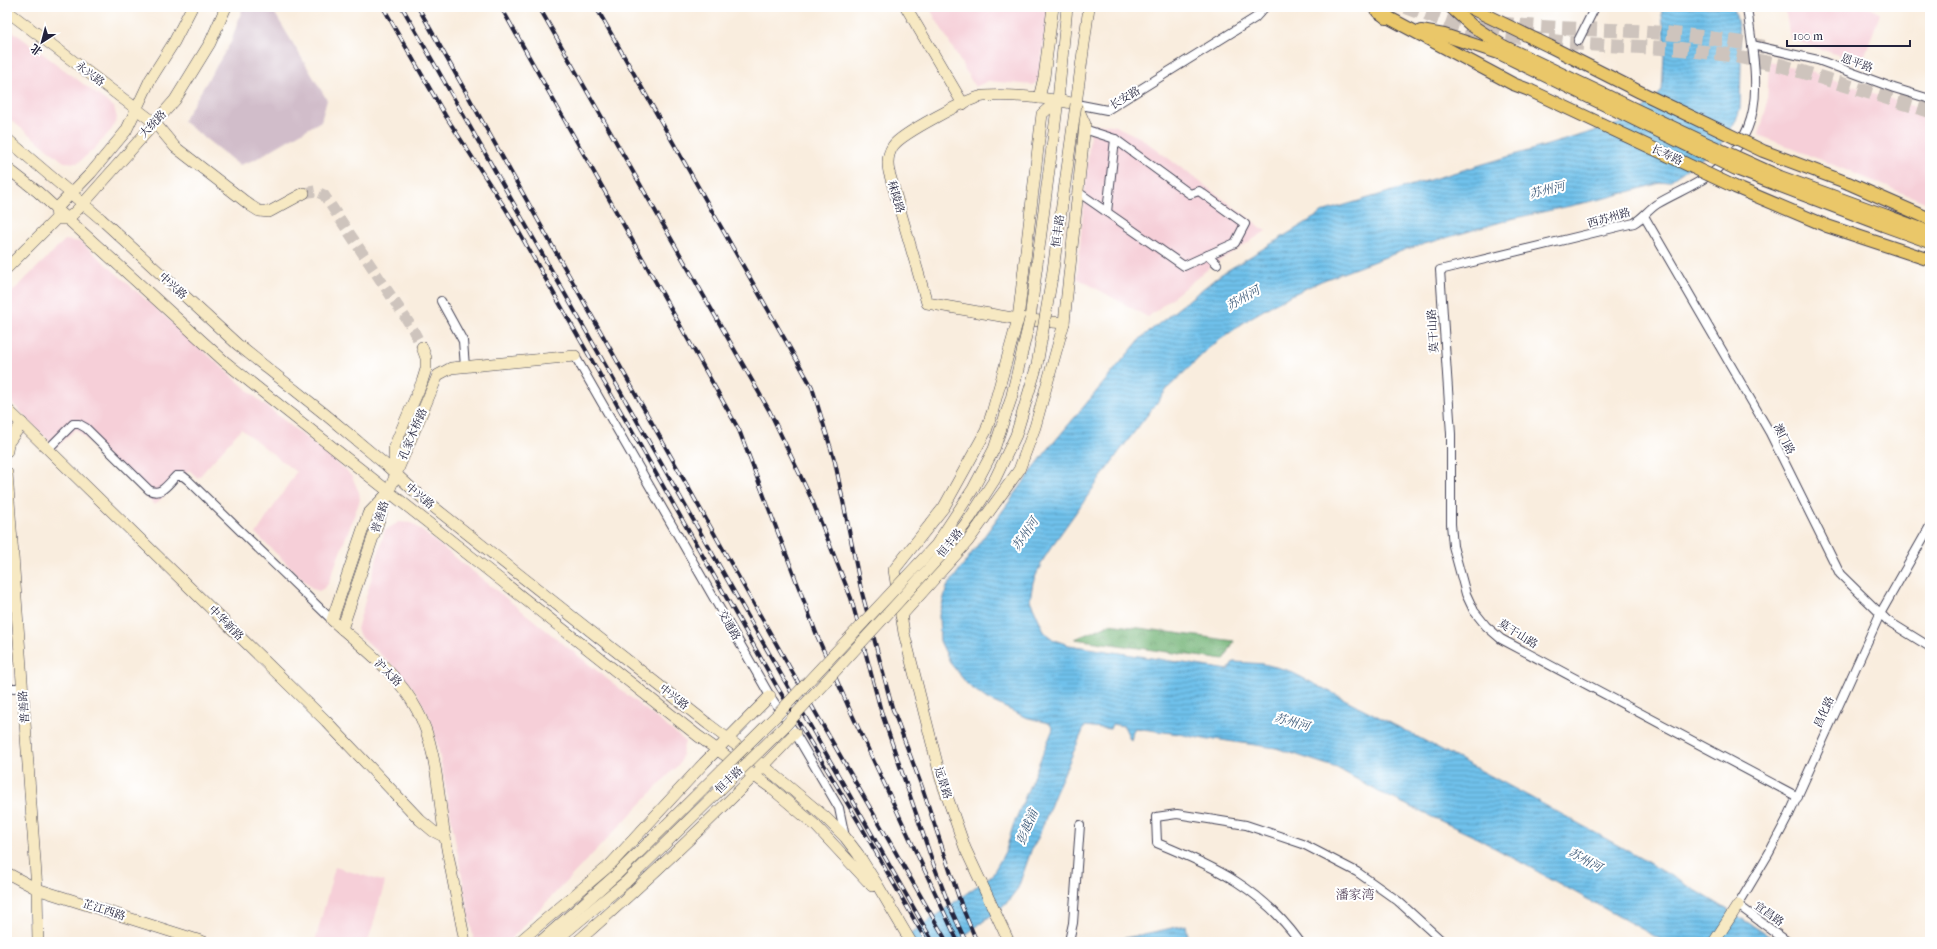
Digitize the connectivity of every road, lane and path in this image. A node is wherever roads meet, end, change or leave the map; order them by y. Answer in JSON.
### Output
{"nodes":[{"id":1,"x":192,"y":7,"type":"edge"},
{"id":2,"x":226,"y":7,"type":"edge"},
{"id":3,"x":906,"y":7,"type":"edge"},
{"id":4,"x":1053,"y":7,"type":"edge"},
{"id":5,"x":1067,"y":7,"type":"edge"},
{"id":6,"x":1089,"y":7,"type":"edge"},
{"id":7,"x":1265,"y":7,"type":"edge"},
{"id":8,"x":1369,"y":7,"type":"edge"},
{"id":9,"x":1375,"y":7,"type":"edge"},
{"id":10,"x":1451,"y":7,"type":"edge"},
{"id":11,"x":1469,"y":7,"type":"edge"},
{"id":12,"x":1595,"y":7,"type":"edge"},
{"id":13,"x":1747,"y":7,"type":"edge"},
{"id":14,"x":7,"y":11,"type":"edge"},
{"id":15,"x":1387,"y":17,"type":"junction"},
{"id":16,"x":1412,"y":30,"type":"junction"},
{"id":17,"x":1049,"y":33,"type":"junction"},
{"id":18,"x":1065,"y":33,"type":"junction"},
{"id":19,"x":1578,"y":41,"type":"dead end"},
{"id":20,"x":1752,"y":45,"type":"junction"},
{"id":21,"x":1501,"y":49,"type":"junction"},
{"id":22,"x":1039,"y":98,"type":"junction"},
{"id":23,"x":1930,"y":99,"type":"edge"},
{"id":24,"x":1058,"y":100,"type":"junction"},
{"id":25,"x":963,"y":104,"type":"junction"},
{"id":26,"x":1076,"y":104,"type":"junction"},
{"id":27,"x":136,"y":109,"type":"junction"},
{"id":28,"x":155,"y":123,"type":"junction"},
{"id":29,"x":1084,"y":129,"type":"junction"},
{"id":30,"x":7,"y":139,"type":"edge"},
{"id":31,"x":1115,"y":139,"type":"junction"},
{"id":32,"x":7,"y":168,"type":"edge"},
{"id":33,"x":1078,"y":192,"type":"junction"},
{"id":34,"x":71,"y":193,"type":"junction"},
{"id":35,"x":304,"y":193,"type":"tunnel mouth"},
{"id":36,"x":83,"y":204,"type":"junction"},
{"id":37,"x":1107,"y":212,"type":"junction"},
{"id":38,"x":56,"y":214,"type":"junction"},
{"id":39,"x":1644,"y":216,"type":"junction"},
{"id":40,"x":68,"y":219,"type":"junction"},
{"id":41,"x":1930,"y":219,"type":"edge"},
{"id":42,"x":1885,"y":220,"type":"junction"},
{"id":43,"x":1930,"y":232,"type":"edge"},
{"id":44,"x":1930,"y":242,"type":"edge"},
{"id":45,"x":1208,"y":255,"type":"junction"},
{"id":46,"x":1930,"y":260,"type":"edge"},
{"id":47,"x":1217,"y":264,"type":"dead end"},
{"id":48,"x":7,"y":268,"type":"edge"},
{"id":49,"x":1440,"y":270,"type":"joint"},
{"id":50,"x":441,"y":301,"type":"dead end"},
{"id":51,"x":1018,"y":319,"type":"junction"},
{"id":52,"x":1064,"y":323,"type":"junction"},
{"id":53,"x":422,"y":347,"type":"tunnel mouth"},
{"id":54,"x":575,"y":356,"type":"joint"},
{"id":55,"x":465,"y":367,"type":"junction"},
{"id":56,"x":7,"y":409,"type":"edge"},
{"id":57,"x":22,"y":423,"type":"junction"},
{"id":58,"x":48,"y":448,"type":"junction"},
{"id":59,"x":7,"y":451,"type":"edge"},
{"id":60,"x":7,"y":473,"type":"edge"},
{"id":61,"x":396,"y":475,"type":"junction"},
{"id":62,"x":388,"y":492,"type":"junction"},
{"id":63,"x":1930,"y":526,"type":"edge"},
{"id":64,"x":1880,"y":614,"type":"junction"},
{"id":65,"x":901,"y":616,"type":"junction"},
{"id":66,"x":332,"y":620,"type":"junction"},
{"id":67,"x":342,"y":629,"type":"junction"},
{"id":68,"x":1930,"y":647,"type":"edge"},
{"id":69,"x":7,"y":688,"type":"edge"},
{"id":70,"x":22,"y":688,"type":"junction"},
{"id":71,"x":770,"y":696,"type":"junction"},
{"id":72,"x":795,"y":733,"type":"junction"},
{"id":73,"x":728,"y":740,"type":"junction"},
{"id":74,"x":717,"y":750,"type":"junction"},
{"id":75,"x":764,"y":766,"type":"junction"},
{"id":76,"x":754,"y":775,"type":"junction"},
{"id":77,"x":1798,"y":797,"type":"junction"},
{"id":78,"x":1080,"y":825,"type":"dead end"},
{"id":79,"x":445,"y":837,"type":"junction"},
{"id":80,"x":845,"y":837,"type":"junction"},
{"id":81,"x":836,"y":846,"type":"joint"},
{"id":82,"x":7,"y":873,"type":"edge"},
{"id":83,"x":621,"y":878,"type":"junction"},
{"id":84,"x":37,"y":888,"type":"junction"},
{"id":85,"x":880,"y":892,"type":"junction"},
{"id":86,"x":1736,"y":908,"type":"junction"},
{"id":87,"x":1069,"y":941,"type":"dead end"},
{"id":88,"x":38,"y":942,"type":"edge"},
{"id":89,"x":204,"y":942,"type":"edge"},
{"id":90,"x":465,"y":942,"type":"edge"},
{"id":91,"x":519,"y":942,"type":"edge"},
{"id":92,"x":540,"y":942,"type":"edge"},
{"id":93,"x":554,"y":942,"type":"edge"},
{"id":94,"x":577,"y":942,"type":"edge"},
{"id":95,"x":910,"y":942,"type":"edge"},
{"id":96,"x":1009,"y":942,"type":"edge"},
{"id":97,"x":1300,"y":942,"type":"edge"},
{"id":98,"x":1443,"y":942,"type":"edge"},
{"id":99,"x":1714,"y":942,"type":"edge"},
{"id":100,"x":1788,"y":942,"type":"edge"}],
"edges":[{"from":1,"to":27,"type":"street","name":"大统路"},
{"from":2,"to":28,"type":"street","name":"大统路"},
{"from":3,"to":25,"type":"street"},
{"from":4,"to":17,"type":"street"},
{"from":5,"to":18,"type":"street","name":"恒丰路"},
{"from":6,"to":26,"type":"street","name":"恒丰路"},
{"from":7,"to":26,"type":"street","name":"长安路"},
{"from":8,"to":15,"type":"main road","name":"长寿路"},
{"from":9,"to":15,"type":"highway"},
{"from":10,"to":21,"type":"main road","name":"长寿路"},
{"from":11,"to":41,"type":"main road","bridge":true},
{"from":12,"to":19,"type":"street"},
{"from":13,"to":20,"type":"street","name":"西苏州路"},
{"from":14,"to":27,"type":"street","name":"永兴路"},
{"from":15,"to":16,"type":"main road","name":"长寿路"},
{"from":16,"to":21,"type":"main road","name":"长寿路"},
{"from":16,"to":46,"type":"main road","name":"长寿路","bridge":true},
{"from":17,"to":18,"type":"street"},
{"from":17,"to":22,"type":"street"},
{"from":18,"to":24,"type":"street","name":"恒丰路"},
{"from":20,"to":23,"type":"street","name":"恩平路"},
{"from":20,"to":39,"type":"street","name":"西苏州路"},
{"from":21,"to":42,"type":"main road","name":"长寿路","bridge":true},
{"from":22,"to":24,"type":"street","name":"长安路"},
{"from":22,"to":25,"type":"street","name":"长安路"},
{"from":24,"to":26,"type":"street","name":"长安路"},
{"from":24,"to":51,"type":"street","name":"远景路"},
{"from":24,"to":83,"type":"street","name":"恒丰路","bridge":true},
{"from":25,"to":51,"type":"street","name":"秣陵路"},
{"from":26,"to":29,"type":"street"},
{"from":26,"to":83,"type":"street","name":"恒丰路","bridge":true},
{"from":27,"to":28,"type":"street","name":"永兴路"},
{"from":27,"to":34,"type":"street","name":"大统路"},
{"from":28,"to":35,"type":"street","name":"永兴路"},
{"from":28,"to":36,"type":"street","name":"大统路"},
{"from":29,"to":31,"type":"street"},
{"from":29,"to":33,"type":"street"},
{"from":30,"to":34,"type":"street","name":"中兴路"},
{"from":31,"to":37,"type":"street"},
{"from":31,"to":45,"type":"street"},
{"from":32,"to":38,"type":"street"},
{"from":33,"to":37,"type":"street"},
{"from":33,"to":52,"type":"street"},
{"from":34,"to":36,"type":"street","name":"中兴路"},
{"from":34,"to":38,"type":"street","name":"大统路"},
{"from":36,"to":40,"type":"street","name":"大统路"},
{"from":36,"to":61,"type":"street","name":"中兴路"},
{"from":37,"to":45,"type":"street"},
{"from":38,"to":40,"type":"street"},
{"from":38,"to":48,"type":"street","name":"大统路"},
{"from":39,"to":49,"type":"street","name":"西苏州路"},
{"from":39,"to":64,"type":"street","name":"澳门路"},
{"from":40,"to":62,"type":"street","name":"中兴路"},
{"from":42,"to":43,"type":"main road","name":"长寿路"},
{"from":42,"to":44,"type":"main road","name":"长寿路"},
{"from":45,"to":47,"type":"street"},
{"from":49,"to":77,"type":"street","name":"莫干山路"},
{"from":50,"to":55,"type":"street"},
{"from":51,"to":52,"type":"street","name":"秣陵路"},
{"from":51,"to":65,"type":"street","name":"远景路"},
{"from":52,"to":65,"type":"street"},
{"from":53,"to":61,"type":"street"},
{"from":54,"to":55,"type":"street"},
{"from":54,"to":71,"type":"street","name":"交通路"},
{"from":55,"to":61,"type":"street","name":"孔家木桥路"},
{"from":56,"to":57,"type":"street","name":"中华新路"},
{"from":57,"to":58,"type":"street","name":"中华新路"},
{"from":57,"to":59,"type":"street"},
{"from":58,"to":66,"type":"street","name":"沪太路"},
{"from":58,"to":79,"type":"street","name":"中华新路"},
{"from":60,"to":70,"type":"street","name":"普善路"},
{"from":61,"to":62,"type":"street","name":"孔家木桥路"},
{"from":61,"to":73,"type":"street","name":"中兴路"},
{"from":62,"to":66,"type":"street","name":"普善路"},
{"from":62,"to":67,"type":"street","name":"普善路"},
{"from":62,"to":74,"type":"street","name":"中兴路"},
{"from":63,"to":64,"type":"street","name":"昌化路"},
{"from":64,"to":68,"type":"street","name":"澳门路"},
{"from":64,"to":77,"type":"street","name":"昌化路"},
{"from":65,"to":96,"type":"street","name":"远景路"},
{"from":66,"to":67,"type":"street","name":"沪太路"},
{"from":67,"to":79,"type":"street","name":"沪太路"},
{"from":69,"to":70,"type":"street"},
{"from":70,"to":84,"type":"street","name":"普善路"},
{"from":71,"to":72,"type":"street","name":"交通路"},
{"from":71,"to":73,"type":"street"},
{"from":72,"to":75,"type":"street","name":"恒丰路"},
{"from":72,"to":80,"type":"street","name":"交通路"},
{"from":73,"to":74,"type":"street"},
{"from":73,"to":75,"type":"street","name":"中兴路"},
{"from":74,"to":76,"type":"street","name":"中兴路"},
{"from":74,"to":91,"type":"street"},
{"from":75,"to":76,"type":"street","name":"恒丰路"},
{"from":75,"to":80,"type":"street","name":"中兴路"},
{"from":76,"to":81,"type":"street","name":"中兴路"},
{"from":76,"to":94,"type":"street","name":"恒丰路"},
{"from":77,"to":86,"type":"street","name":"昌化路"},
{"from":78,"to":87,"type":"street"},
{"from":79,"to":90,"type":"street","name":"沪太路"},
{"from":80,"to":85,"type":"street","name":"交通路"},
{"from":81,"to":85,"type":"street","name":"交通路"},
{"from":82,"to":84,"type":"street","name":"芷江西路"},
{"from":83,"to":92,"type":"street","name":"恒丰路"},
{"from":83,"to":93,"type":"street","name":"恒丰路"},
{"from":84,"to":88,"type":"street","name":"普善路"},
{"from":84,"to":89,"type":"street","name":"芷江西路"},
{"from":85,"to":95,"type":"street","name":"交通路"},
{"from":86,"to":99,"type":"street"},
{"from":86,"to":100,"type":"street","name":"宜昌路"},
{"from":97,"to":98,"type":"street"}]}
